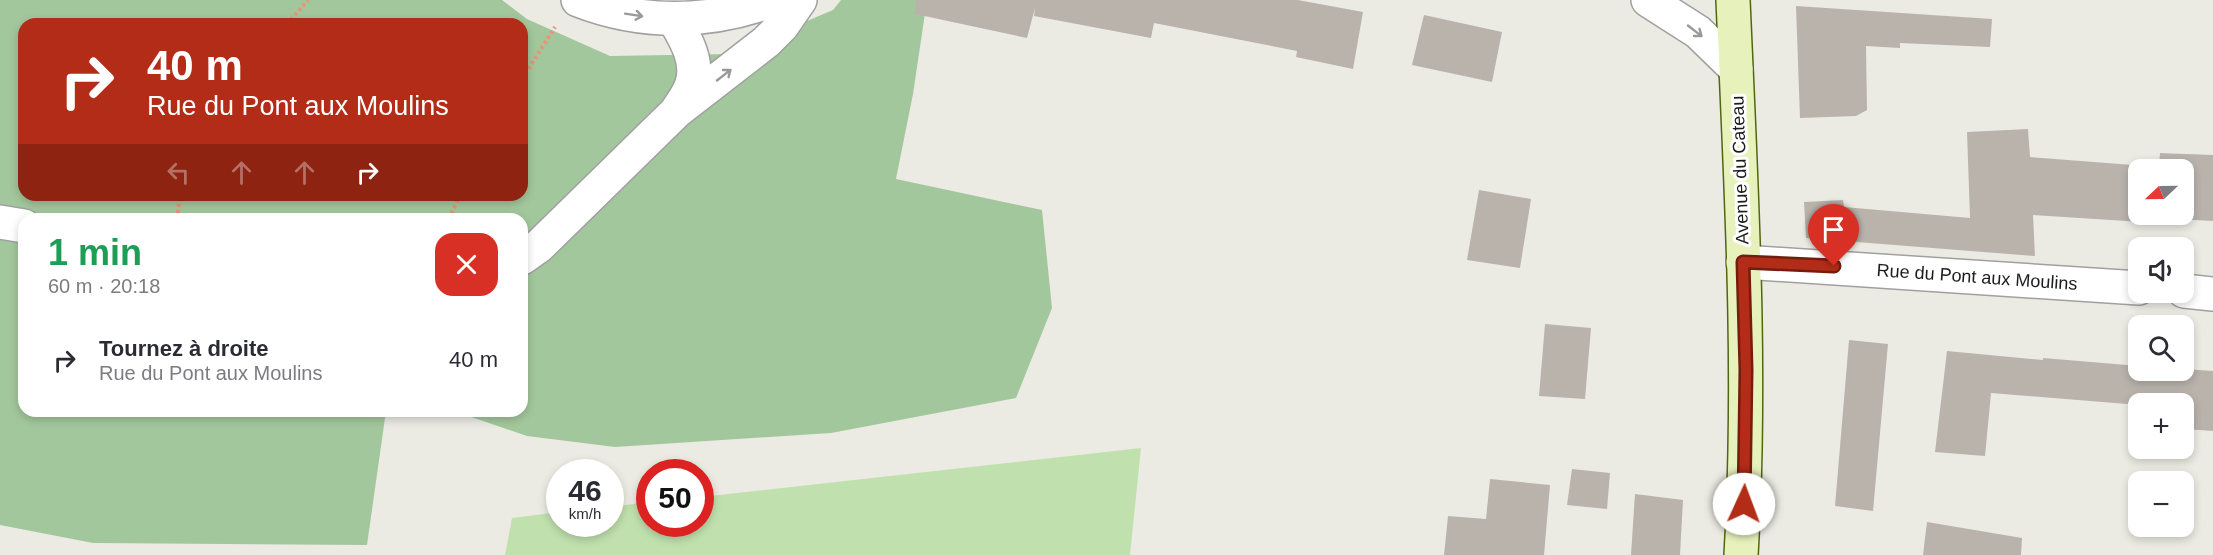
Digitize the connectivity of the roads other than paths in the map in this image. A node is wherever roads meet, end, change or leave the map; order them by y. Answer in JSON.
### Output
{"nodes":[{"id":1,"x":773,"y":0,"type":"edge"},
{"id":2,"x":800,"y":0,"type":"edge"},
{"id":3,"x":1648,"y":0,"type":"edge"},
{"id":4,"x":1733,"y":0,"type":"edge"},
{"id":5,"x":568,"y":11,"type":"edge"},
{"id":6,"x":674,"y":19,"type":"junction"},
{"id":7,"x":1736,"y":69,"type":"junction"},
{"id":8,"x":678,"y":111,"type":"junction"},
{"id":9,"x":0,"y":222,"type":"edge"},
{"id":10,"x":18,"y":225,"type":"edge"},
{"id":11,"x":528,"y":254,"type":"edge"},
{"id":12,"x":1743,"y":262,"type":"junction"},
{"id":13,"x":2128,"y":287,"type":"edge"},
{"id":14,"x":2194,"y":292,"type":"edge"},
{"id":15,"x":2213,"y":294,"type":"edge"},
{"id":16,"x":1742,"y":555,"type":"edge"}],
"edges":[{"from":1,"to":6,"type":"street"},
{"from":8,"to":2,"type":"street","one_way":true},
{"from":3,"to":7,"type":"street","one_way":true},
{"from":4,"to":7,"type":"main road","name":"Avenue du Cateau"},
{"from":5,"to":6,"type":"street","one_way":true},
{"from":6,"to":8,"type":"street"},
{"from":7,"to":12,"type":"main road","name":"Avenue du Cateau"},
{"from":8,"to":11,"type":"street"},
{"from":9,"to":10,"type":"street"},
{"from":12,"to":13,"type":"street","name":"Rue du Pont aux Moulins"},
{"from":12,"to":16,"type":"main road","name":"Avenue du Cateau"},
{"from":14,"to":15,"type":"street"}]}
